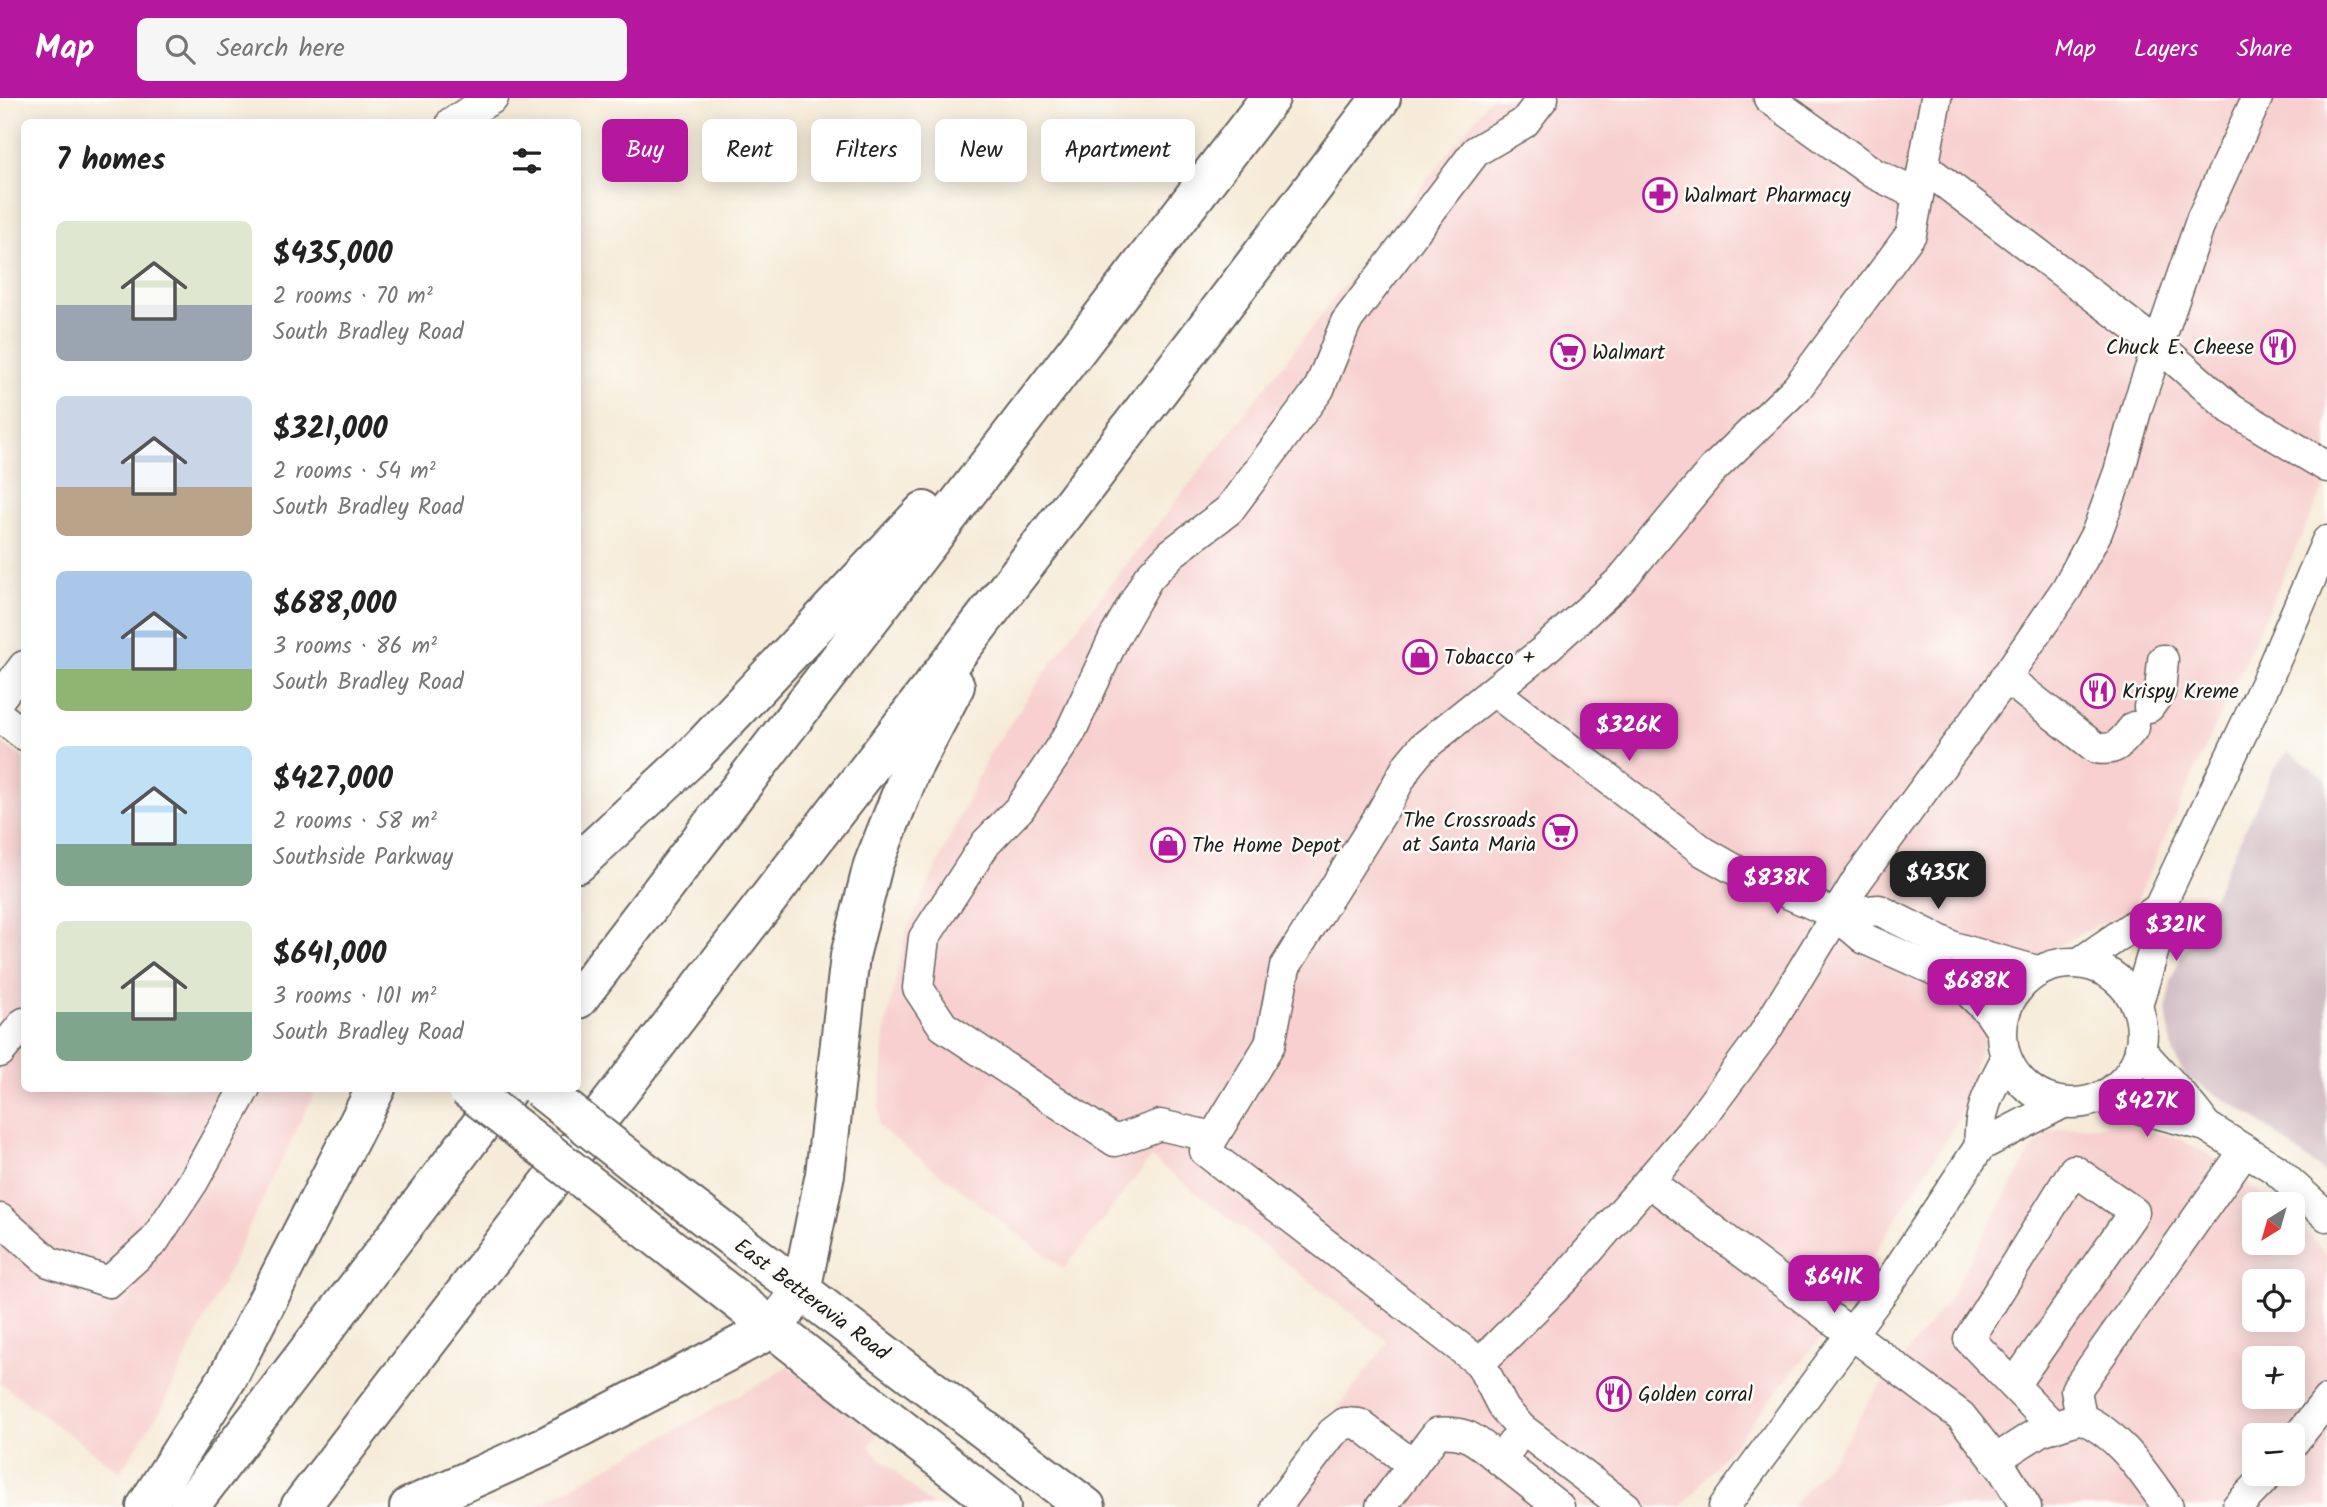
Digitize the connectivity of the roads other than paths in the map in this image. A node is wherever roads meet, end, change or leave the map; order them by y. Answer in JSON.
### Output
{"nodes":[{"id":1,"x":493,"y":98,"type":"edge"},
{"id":2,"x":1270,"y":98,"type":"edge"},
{"id":3,"x":1381,"y":98,"type":"edge"},
{"id":4,"x":1543,"y":98,"type":"edge"},
{"id":5,"x":1769,"y":98,"type":"edge"},
{"id":6,"x":1936,"y":98,"type":"edge"},
{"id":7,"x":2257,"y":98,"type":"edge"},
{"id":8,"x":457,"y":119,"type":"edge"},
{"id":9,"x":1921,"y":181,"type":"junction"},
{"id":10,"x":2158,"y":345,"type":"junction"},
{"id":11,"x":1056,"y":373,"type":"junction"},
{"id":12,"x":2327,"y":467,"type":"edge"},
{"id":13,"x":1073,"y":503,"type":"junction"},
{"id":14,"x":2327,"y":541,"type":"edge"},
{"id":15,"x":2163,"y":660,"type":"dead end"},
{"id":16,"x":2006,"y":677,"type":"junction"},
{"id":17,"x":1495,"y":692,"type":"junction"},
{"id":18,"x":0,"y":716,"type":"edge"},
{"id":19,"x":21,"y":733,"type":"edge"},
{"id":20,"x":581,"y":860,"type":"edge"},
{"id":21,"x":2159,"y":908,"type":"junction"},
{"id":22,"x":1835,"y":914,"type":"junction"},
{"id":23,"x":2079,"y":963,"type":"junction"},
{"id":24,"x":2037,"y":971,"type":"junction"},
{"id":25,"x":581,"y":995,"type":"edge"},
{"id":26,"x":2137,"y":1006,"type":"junction"},
{"id":27,"x":21,"y":1027,"type":"edge"},
{"id":28,"x":2001,"y":1030,"type":"junction"},
{"id":29,"x":2140,"y":1049,"type":"junction"},
{"id":30,"x":0,"y":1052,"type":"edge"},
{"id":31,"x":2006,"y":1059,"type":"junction"},
{"id":32,"x":243,"y":1092,"type":"edge"},
{"id":33,"x":374,"y":1092,"type":"edge"},
{"id":34,"x":471,"y":1092,"type":"edge"},
{"id":35,"x":506,"y":1092,"type":"edge"},
{"id":36,"x":544,"y":1092,"type":"edge"},
{"id":37,"x":2100,"y":1098,"type":"junction"},
{"id":38,"x":2063,"y":1103,"type":"junction"},
{"id":39,"x":2206,"y":1126,"type":"junction"},
{"id":40,"x":1213,"y":1137,"type":"junction"},
{"id":41,"x":1980,"y":1146,"type":"junction"},
{"id":42,"x":2245,"y":1150,"type":"junction"},
{"id":43,"x":1649,"y":1182,"type":"junction"},
{"id":44,"x":2327,"y":1216,"type":"edge"},
{"id":45,"x":0,"y":1219,"type":"edge"},
{"id":46,"x":801,"y":1291,"type":"junction"},
{"id":47,"x":773,"y":1328,"type":"junction"},
{"id":48,"x":1852,"y":1334,"type":"junction"},
{"id":49,"x":1480,"y":1363,"type":"junction"},
{"id":50,"x":2014,"y":1385,"type":"junction"},
{"id":51,"x":2327,"y":1400,"type":"edge"},
{"id":52,"x":2068,"y":1422,"type":"junction"},
{"id":53,"x":2305,"y":1428,"type":"edge"},
{"id":54,"x":1522,"y":1429,"type":"junction"},
{"id":55,"x":1501,"y":1461,"type":"junction"},
{"id":56,"x":1995,"y":1461,"type":"junction"},
{"id":57,"x":1413,"y":1465,"type":"junction"},
{"id":58,"x":2257,"y":1486,"type":"edge"},
{"id":59,"x":146,"y":1507,"type":"edge"},
{"id":60,"x":189,"y":1507,"type":"edge"},
{"id":61,"x":300,"y":1507,"type":"edge"},
{"id":62,"x":408,"y":1507,"type":"edge"},
{"id":63,"x":1001,"y":1507,"type":"edge"},
{"id":64,"x":1086,"y":1507,"type":"edge"},
{"id":65,"x":1276,"y":1507,"type":"edge"},
{"id":66,"x":1381,"y":1507,"type":"edge"},
{"id":67,"x":1559,"y":1507,"type":"edge"},
{"id":68,"x":1625,"y":1507,"type":"edge"},
{"id":69,"x":1724,"y":1507,"type":"edge"},
{"id":70,"x":2026,"y":1507,"type":"edge"},
{"id":71,"x":2168,"y":1507,"type":"edge"},
{"id":72,"x":2237,"y":1507,"type":"edge"}],
"edges":[{"from":1,"to":8,"type":"street"},
{"from":2,"to":11,"type":"highway"},
{"from":3,"to":13,"type":"highway"},
{"from":4,"to":40,"type":"street"},
{"from":5,"to":9,"type":"street"},
{"from":6,"to":9,"type":"street"},
{"from":7,"to":10,"type":"street"},
{"from":9,"to":10,"type":"street"},
{"from":9,"to":17,"type":"street"},
{"from":10,"to":12,"type":"street"},
{"from":10,"to":16,"type":"street"},
{"from":11,"to":20,"type":"highway"},
{"from":11,"to":25,"type":"highway"},
{"from":13,"to":46,"type":"highway"},
{"from":13,"to":61,"type":"highway"},
{"from":14,"to":21,"type":"street"},
{"from":15,"to":16,"type":"street"},
{"from":16,"to":22,"type":"street"},
{"from":17,"to":22,"type":"street"},
{"from":17,"to":40,"type":"street"},
{"from":18,"to":19,"type":"street"},
{"from":21,"to":23,"type":"street"},
{"from":21,"to":26,"type":"street"},
{"from":22,"to":24,"type":"street"},
{"from":22,"to":28,"type":"street"},
{"from":22,"to":43,"type":"street"},
{"from":23,"to":24,"type":"street"},
{"from":23,"to":26,"type":"street"},
{"from":24,"to":28,"type":"street"},
{"from":26,"to":29,"type":"street"},
{"from":27,"to":30,"type":"street"},
{"from":28,"to":31,"type":"street"},
{"from":29,"to":37,"type":"street"},
{"from":29,"to":39,"type":"street"},
{"from":31,"to":38,"type":"street"},
{"from":31,"to":41,"type":"street"},
{"from":32,"to":45,"type":"street"},
{"from":33,"to":59,"type":"highway"},
{"from":34,"to":47,"type":"highway","bridge":true},
{"from":35,"to":60,"type":"highway"},
{"from":36,"to":46,"type":"highway","name":"East Betteravia Road","bridge":true},
{"from":37,"to":38,"type":"street"},
{"from":37,"to":39,"type":"street"},
{"from":38,"to":41,"type":"street"},
{"from":39,"to":42,"type":"street"},
{"from":40,"to":49,"type":"street"},
{"from":41,"to":48,"type":"street"},
{"from":42,"to":44,"type":"street"},
{"from":42,"to":52,"type":"street"},
{"from":43,"to":48,"type":"street"},
{"from":43,"to":49,"type":"street"},
{"from":46,"to":47,"type":"highway"},
{"from":46,"to":64,"type":"highway","name":"East Betteravia Road"},
{"from":47,"to":62,"type":"highway"},
{"from":47,"to":63,"type":"highway"},
{"from":48,"to":56,"type":"street"},
{"from":48,"to":69,"type":"street"},
{"from":49,"to":54,"type":"street"},
{"from":50,"to":50,"type":"street"},
{"from":50,"to":52,"type":"street"},
{"from":51,"to":53,"type":"street"},
{"from":52,"to":56,"type":"street"},
{"from":52,"to":71,"type":"street"},
{"from":54,"to":55,"type":"street"},
{"from":54,"to":68,"type":"street"},
{"from":55,"to":57,"type":"street"},
{"from":55,"to":67,"type":"street"},
{"from":56,"to":70,"type":"street"},
{"from":57,"to":65,"type":"street"},
{"from":57,"to":66,"type":"street"},
{"from":58,"to":72,"type":"street"}]}
